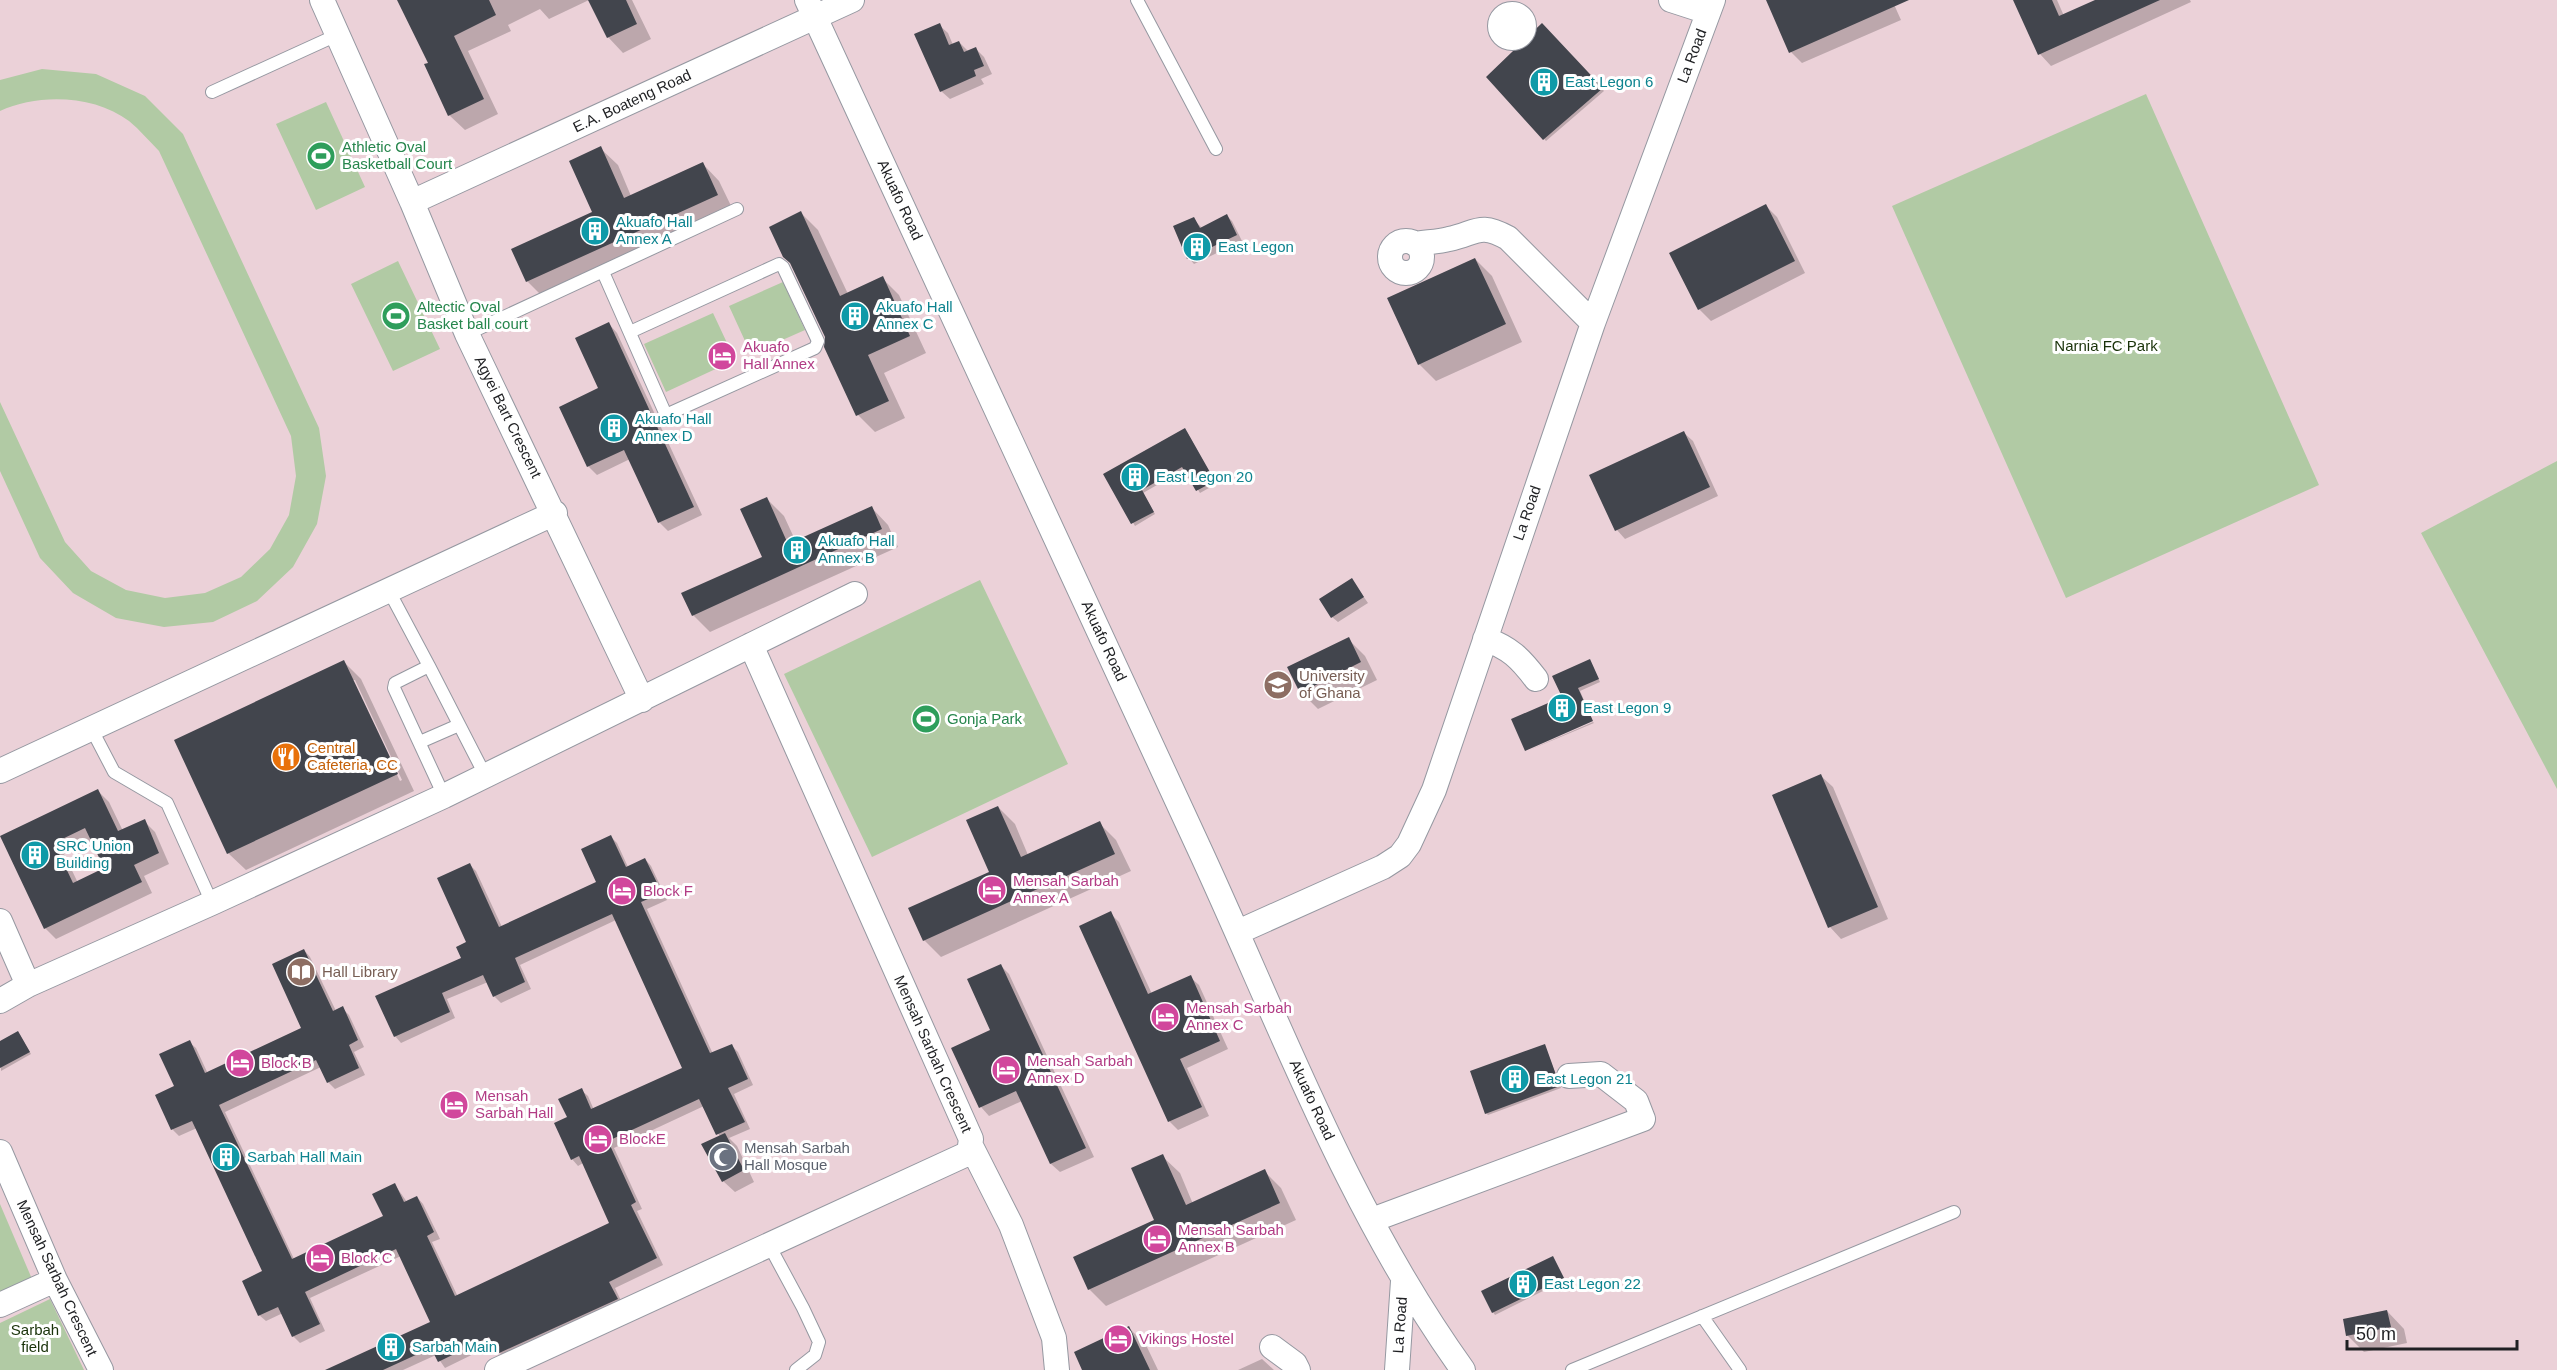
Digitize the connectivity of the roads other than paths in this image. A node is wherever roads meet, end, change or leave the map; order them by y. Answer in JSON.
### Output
{"nodes":[{"id":1,"x":322,"y":0,"type":"edge"},
{"id":2,"x":852,"y":0,"type":"edge"},
{"id":3,"x":1137,"y":0,"type":"edge"},
{"id":4,"x":1671,"y":0,"type":"edge"},
{"id":5,"x":1711,"y":6,"type":"edge"},
{"id":6,"x":811,"y":8,"type":"edge"},
{"id":7,"x":337,"y":35,"type":"junction"},
{"id":8,"x":212,"y":92,"type":"dead end"},
{"id":9,"x":1216,"y":149,"type":"dead end"},
{"id":10,"x":412,"y":201,"type":"junction"},
{"id":11,"x":737,"y":209,"type":"dead end"},
{"id":12,"x":1415,"y":244,"type":"dead end"},
{"id":13,"x":603,"y":272,"type":"junction"},
{"id":14,"x":1593,"y":323,"type":"junction"},
{"id":15,"x":630,"y":332,"type":"junction"},
{"id":16,"x":467,"y":334,"type":"junction"},
{"id":17,"x":555,"y":513,"type":"junction"},
{"id":18,"x":389,"y":591,"type":"junction"},
{"id":19,"x":855,"y":594,"type":"dead end"},
{"id":20,"x":1485,"y":639,"type":"junction"},
{"id":21,"x":751,"y":645,"type":"junction"},
{"id":22,"x":429,"y":666,"type":"junction"},
{"id":23,"x":1536,"y":679,"type":"dead end"},
{"id":24,"x":642,"y":700,"type":"junction"},
{"id":25,"x":459,"y":725,"type":"junction"},
{"id":26,"x":91,"y":728,"type":"junction"},
{"id":27,"x":420,"y":742,"type":"junction"},
{"id":28,"x":0,"y":771,"type":"edge"},
{"id":29,"x":485,"y":775,"type":"junction"},
{"id":30,"x":444,"y":796,"type":"junction"},
{"id":31,"x":212,"y":903,"type":"junction"},
{"id":32,"x":0,"y":921,"type":"edge"},
{"id":33,"x":1238,"y":932,"type":"junction"},
{"id":34,"x":28,"y":985,"type":"junction"},
{"id":35,"x":0,"y":1001,"type":"edge"},
{"id":36,"x":1569,"y":1076,"type":"dead end"},
{"id":37,"x":971,"y":1146,"type":"junction"},
{"id":38,"x":0,"y":1152,"type":"edge"},
{"id":39,"x":1954,"y":1212,"type":"dead end"},
{"id":40,"x":1372,"y":1220,"type":"junction"},
{"id":41,"x":769,"y":1245,"type":"junction"},
{"id":42,"x":55,"y":1280,"type":"junction"},
{"id":43,"x":1403,"y":1281,"type":"junction"},
{"id":44,"x":0,"y":1305,"type":"edge"},
{"id":45,"x":1702,"y":1316,"type":"junction"},
{"id":46,"x":1272,"y":1347,"type":"dead end"},
{"id":47,"x":101,"y":1370,"type":"edge"},
{"id":48,"x":497,"y":1370,"type":"edge"},
{"id":49,"x":796,"y":1370,"type":"edge"},
{"id":50,"x":1057,"y":1370,"type":"edge"},
{"id":51,"x":1298,"y":1370,"type":"edge"},
{"id":52,"x":1396,"y":1370,"type":"edge"},
{"id":53,"x":1462,"y":1370,"type":"edge"},
{"id":54,"x":1572,"y":1370,"type":"edge"},
{"id":55,"x":1740,"y":1370,"type":"edge"}],
"edges":[{"from":1,"to":7,"type":"street","name":"Agyei Bart Crescent"},
{"from":2,"to":6,"type":"street","name":"E.A. Boateng Road"},
{"from":3,"to":9,"type":"lane"},
{"from":4,"to":5,"type":"street"},
{"from":5,"to":14,"type":"street","name":"La Road"},
{"from":6,"to":10,"type":"street","name":"E.A. Boateng Road"},
{"from":6,"to":33,"type":"street","name":"Akuafo Road"},
{"from":7,"to":8,"type":"lane"},
{"from":7,"to":10,"type":"street","name":"Agyei Bart Crescent"},
{"from":10,"to":16,"type":"street","name":"Agyei Bart Crescent"},
{"from":11,"to":13,"type":"lane"},
{"from":12,"to":14,"type":"street"},
{"from":13,"to":15,"type":"lane"},
{"from":13,"to":16,"type":"lane"},
{"from":14,"to":20,"type":"street","name":"La Road"},
{"from":15,"to":15,"type":"lane"},
{"from":16,"to":17,"type":"street","name":"Agyei Bart Crescent"},
{"from":17,"to":18,"type":"street"},
{"from":17,"to":24,"type":"street","name":"Agyei Bart Crescent"},
{"from":18,"to":22,"type":"lane"},
{"from":18,"to":26,"type":"street"},
{"from":19,"to":21,"type":"street"},
{"from":20,"to":23,"type":"street"},
{"from":20,"to":33,"type":"street","name":"La Road"},
{"from":21,"to":24,"type":"street"},
{"from":21,"to":37,"type":"street","name":"Mensah Sarbah Crescent"},
{"from":22,"to":25,"type":"lane"},
{"from":22,"to":27,"type":"lane"},
{"from":24,"to":29,"type":"street"},
{"from":25,"to":27,"type":"lane"},
{"from":25,"to":29,"type":"lane"},
{"from":26,"to":28,"type":"street"},
{"from":26,"to":31,"type":"lane"},
{"from":27,"to":30,"type":"lane"},
{"from":29,"to":30,"type":"street"},
{"from":30,"to":31,"type":"street"},
{"from":31,"to":34,"type":"street"},
{"from":32,"to":34,"type":"street"},
{"from":33,"to":40,"type":"street","name":"Akuafo Road"},
{"from":34,"to":35,"type":"street"},
{"from":36,"to":40,"type":"street"},
{"from":37,"to":41,"type":"street","name":"Mensah Sarbah Crescent"},
{"from":37,"to":50,"type":"street"},
{"from":38,"to":42,"type":"street","name":"Mensah Sarbah Crescent"},
{"from":39,"to":45,"type":"lane"},
{"from":40,"to":43,"type":"street","name":"Akuafo Road"},
{"from":41,"to":48,"type":"street","name":"Mensah Sarbah Crescent"},
{"from":41,"to":49,"type":"lane"},
{"from":42,"to":44,"type":"street"},
{"from":42,"to":47,"type":"street","name":"Mensah Sarbah Crescent"},
{"from":43,"to":52,"type":"street","name":"La Road"},
{"from":43,"to":53,"type":"street","name":"Akuafo Road"},
{"from":45,"to":54,"type":"lane"},
{"from":45,"to":55,"type":"lane"},
{"from":46,"to":51,"type":"street"}]}
